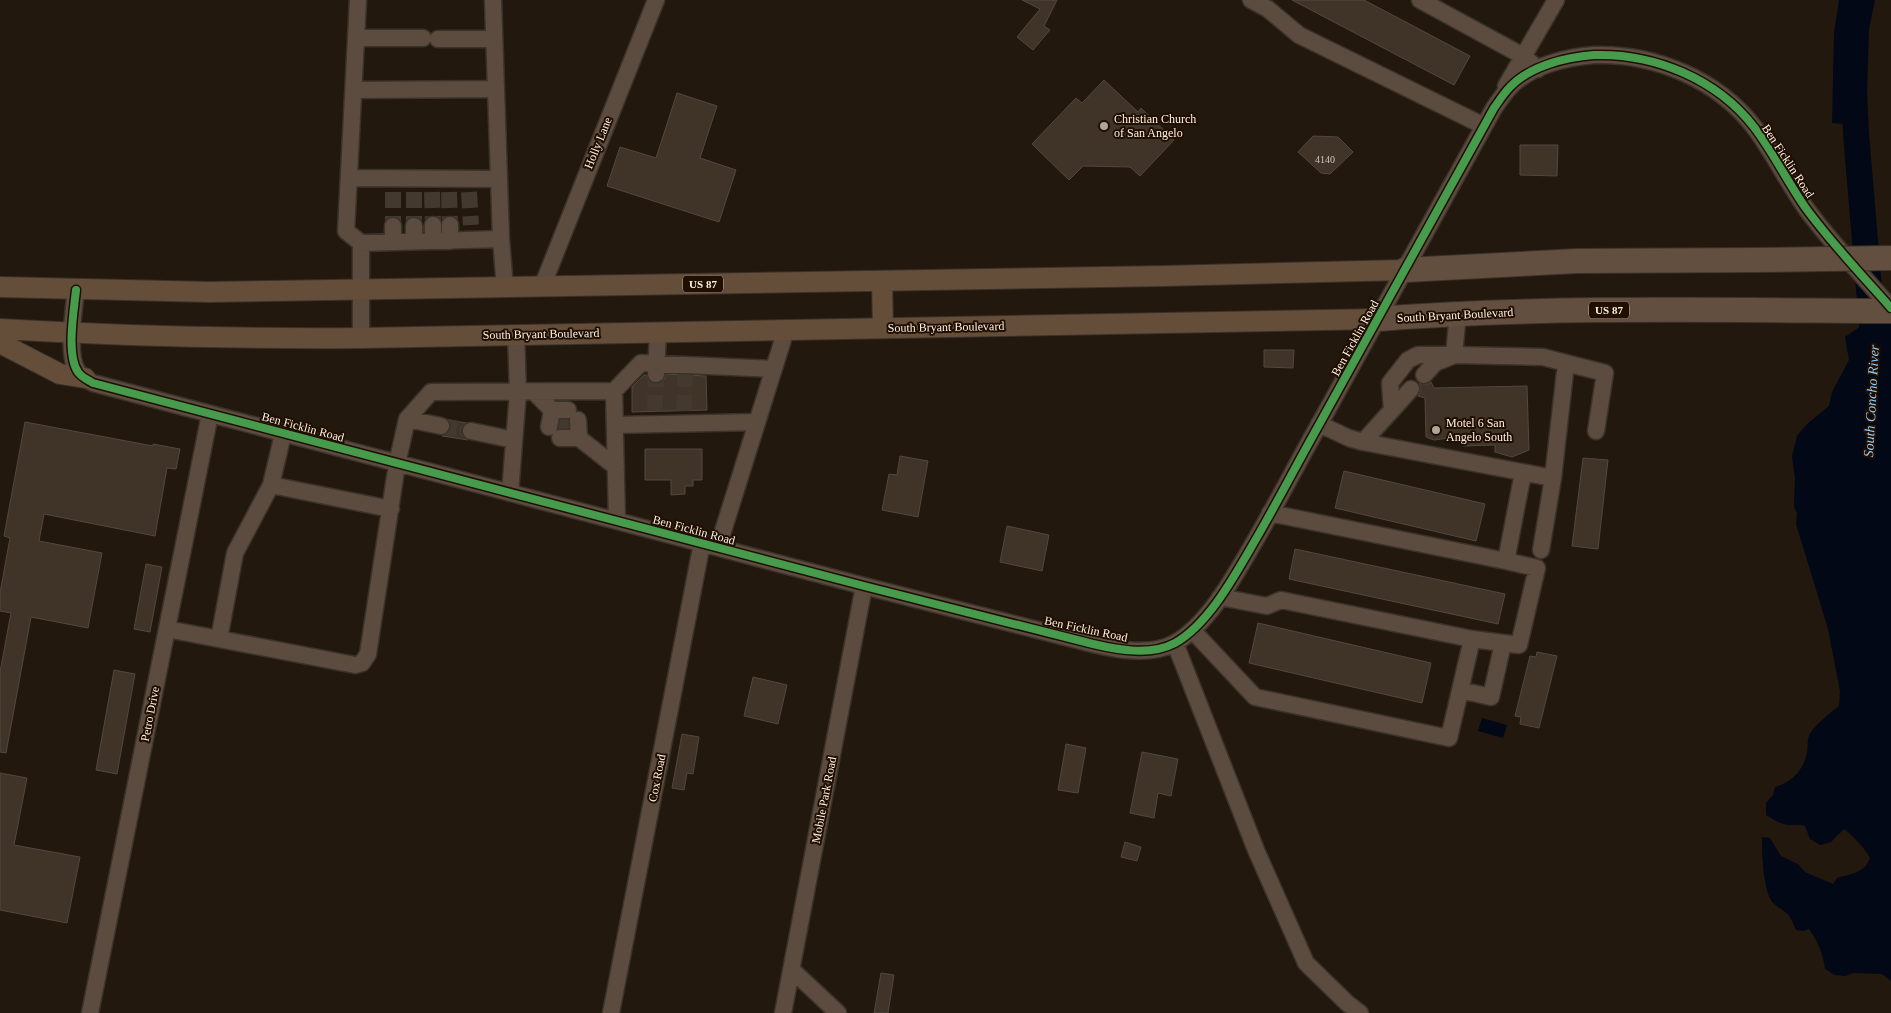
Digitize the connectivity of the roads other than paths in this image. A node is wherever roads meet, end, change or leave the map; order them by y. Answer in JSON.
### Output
{"nodes":[{"id":1,"x":358,"y":0,"type":"edge"},
{"id":2,"x":493,"y":0,"type":"edge"},
{"id":3,"x":656,"y":0,"type":"edge"},
{"id":4,"x":1252,"y":0,"type":"edge"},
{"id":5,"x":1420,"y":0,"type":"edge"},
{"id":6,"x":1556,"y":0,"type":"edge"},
{"id":7,"x":1270,"y":4,"type":"edge"},
{"id":8,"x":356,"y":38,"type":"junction"},
{"id":9,"x":494,"y":39,"type":"junction"},
{"id":10,"x":1523,"y":56,"type":"junction"},
{"id":11,"x":1538,"y":69,"type":"junction"},
{"id":12,"x":496,"y":89,"type":"junction"},
{"id":13,"x":354,"y":90,"type":"junction"},
{"id":14,"x":1494,"y":108,"type":"junction"},
{"id":15,"x":1484,"y":126,"type":"junction"},
{"id":16,"x":349,"y":178,"type":"junction"},
{"id":17,"x":499,"y":179,"type":"junction"},
{"id":18,"x":433,"y":224,"type":"tunnel mouth"},
{"id":19,"x":501,"y":239,"type":"junction"},
{"id":20,"x":433,"y":241,"type":"junction"},
{"id":21,"x":362,"y":242,"type":"junction"},
{"id":22,"x":1891,"y":258,"type":"edge"},
{"id":23,"x":1405,"y":270,"type":"junction"},
{"id":24,"x":882,"y":281,"type":"junction"},
{"id":25,"x":0,"y":287,"type":"edge"},
{"id":26,"x":542,"y":287,"type":"junction"},
{"id":27,"x":505,"y":288,"type":"junction"},
{"id":28,"x":361,"y":289,"type":"junction"},
{"id":29,"x":76,"y":290,"type":"junction"},
{"id":30,"x":1891,"y":310,"type":"edge"},
{"id":31,"x":1458,"y":313,"type":"junction"},
{"id":32,"x":1378,"y":319,"type":"junction"},
{"id":33,"x":883,"y":328,"type":"junction"},
{"id":34,"x":0,"y":329,"type":"edge"},
{"id":35,"x":786,"y":330,"type":"junction"},
{"id":36,"x":658,"y":332,"type":"junction"},
{"id":37,"x":73,"y":333,"type":"junction"},
{"id":38,"x":516,"y":334,"type":"junction"},
{"id":39,"x":361,"y":338,"type":"junction"},
{"id":40,"x":0,"y":343,"type":"edge"},
{"id":41,"x":1454,"y":355,"type":"junction"},
{"id":42,"x":1566,"y":363,"type":"junction"},
{"id":43,"x":656,"y":369,"type":"junction"},
{"id":44,"x":774,"y":369,"type":"junction"},
{"id":45,"x":1424,"y":375,"type":"dead end"},
{"id":46,"x":85,"y":378,"type":"junction"},
{"id":47,"x":1411,"y":389,"type":"dead end"},
{"id":48,"x":614,"y":391,"type":"junction"},
{"id":49,"x":518,"y":392,"type":"junction"},
{"id":50,"x":534,"y":392,"type":"junction"},
{"id":51,"x":1392,"y":410,"type":"junction"},
{"id":52,"x":210,"y":414,"type":"junction"},
{"id":53,"x":407,"y":419,"type":"junction"},
{"id":54,"x":757,"y":422,"type":"junction"},
{"id":55,"x":1319,"y":424,"type":"junction"},
{"id":56,"x":615,"y":425,"type":"junction"},
{"id":57,"x":441,"y":426,"type":"tunnel mouth"},
{"id":58,"x":471,"y":431,"type":"tunnel mouth"},
{"id":59,"x":1596,"y":431,"type":"dead end"},
{"id":60,"x":283,"y":434,"type":"junction"},
{"id":61,"x":514,"y":440,"type":"junction"},
{"id":62,"x":1363,"y":442,"type":"junction"},
{"id":63,"x":397,"y":464,"type":"junction"},
{"id":64,"x":616,"y":467,"type":"junction"},
{"id":65,"x":1523,"y":473,"type":"junction"},
{"id":66,"x":1553,"y":478,"type":"junction"},
{"id":67,"x":271,"y":485,"type":"junction"},
{"id":68,"x":510,"y":493,"type":"junction"},
{"id":69,"x":391,"y":509,"type":"junction"},
{"id":70,"x":1270,"y":513,"type":"junction"},
{"id":71,"x":617,"y":521,"type":"junction"},
{"id":72,"x":702,"y":543,"type":"junction"},
{"id":73,"x":718,"y":547,"type":"junction"},
{"id":74,"x":1541,"y":550,"type":"dead end"},
{"id":75,"x":1506,"y":561,"type":"junction"},
{"id":76,"x":864,"y":586,"type":"junction"},
{"id":77,"x":1220,"y":597,"type":"junction"},
{"id":78,"x":167,"y":630,"type":"junction"},
{"id":79,"x":1192,"y":630,"type":"junction"},
{"id":80,"x":219,"y":639,"type":"junction"},
{"id":81,"x":1472,"y":639,"type":"junction"},
{"id":82,"x":1175,"y":643,"type":"junction"},
{"id":83,"x":1503,"y":643,"type":"junction"},
{"id":84,"x":1460,"y":690,"type":"junction"},
{"id":85,"x":792,"y":970,"type":"junction"},
{"id":86,"x":90,"y":1013,"type":"edge"},
{"id":87,"x":612,"y":1013,"type":"edge"},
{"id":88,"x":783,"y":1013,"type":"edge"},
{"id":89,"x":838,"y":1013,"type":"edge"},
{"id":90,"x":1360,"y":1013,"type":"edge"}],
"edges":[{"from":1,"to":8,"type":"street"},
{"from":2,"to":9,"type":"street"},
{"from":3,"to":26,"type":"street","name":"Holly Lane"},
{"from":4,"to":7,"type":"street"},
{"from":5,"to":10,"type":"street"},
{"from":6,"to":10,"type":"street"},
{"from":7,"to":15,"type":"street"},
{"from":8,"to":9,"type":"street"},
{"from":8,"to":13,"type":"street"},
{"from":9,"to":12,"type":"street"},
{"from":10,"to":11,"type":"street"},
{"from":10,"to":14,"type":"street"},
{"from":11,"to":14,"type":"street","name":"Ben Ficklin Road"},
{"from":11,"to":30,"type":"street","name":"Ben Ficklin Road"},
{"from":12,"to":13,"type":"street"},
{"from":12,"to":17,"type":"street"},
{"from":13,"to":16,"type":"street"},
{"from":14,"to":15,"type":"street","name":"Ben Ficklin Road"},
{"from":15,"to":23,"type":"street","name":"Ben Ficklin Road"},
{"from":16,"to":17,"type":"street"},
{"from":16,"to":21,"type":"street"},
{"from":17,"to":19,"type":"street"},
{"from":18,"to":20,"type":"street"},
{"from":19,"to":20,"type":"street"},
{"from":19,"to":27,"type":"street"},
{"from":20,"to":21,"type":"street"},
{"from":21,"to":28,"type":"street"},
{"from":22,"to":23,"type":"highway","number":"US 87","bridge":true},
{"from":23,"to":24,"type":"main road","number":"US 87"},
{"from":23,"to":32,"type":"street","name":"Ben Ficklin Road"},
{"from":24,"to":26,"type":"main road","number":"US 87"},
{"from":24,"to":33,"type":"main road"},
{"from":25,"to":29,"type":"main road","number":"US 87"},
{"from":26,"to":27,"type":"main road","number":"US 87"},
{"from":27,"to":28,"type":"main road","number":"US 87"},
{"from":28,"to":29,"type":"main road","number":"US 87"},
{"from":28,"to":39,"type":"street"},
{"from":29,"to":37,"type":"street"},
{"from":30,"to":31,"type":"highway","name":"South Bryant Boulevard","number":"US 87"},
{"from":31,"to":32,"type":"highway","name":"South Bryant Boulevard","number":"US 87"},
{"from":31,"to":41,"type":"street"},
{"from":32,"to":33,"type":"main road","name":"South Bryant Boulevard","number":"US 87"},
{"from":32,"to":55,"type":"street","name":"Ben Ficklin Road"},
{"from":33,"to":35,"type":"main road","name":"South Bryant Boulevard","number":"US 87"},
{"from":34,"to":37,"type":"main road","name":"South Bryant Boulevard","number":"US 87"},
{"from":35,"to":36,"type":"main road","name":"South Bryant Boulevard","number":"US 87"},
{"from":35,"to":44,"type":"street"},
{"from":36,"to":38,"type":"main road","name":"South Bryant Boulevard","number":"US 87"},
{"from":36,"to":43,"type":"street"},
{"from":37,"to":39,"type":"main road","name":"South Bryant Boulevard","number":"US 87"},
{"from":37,"to":46,"type":"street"},
{"from":38,"to":39,"type":"main road","name":"South Bryant Boulevard","number":"US 87"},
{"from":38,"to":49,"type":"street"},
{"from":40,"to":46,"type":"main road"},
{"from":41,"to":42,"type":"street"},
{"from":41,"to":45,"type":"street"},
{"from":41,"to":51,"type":"street"},
{"from":42,"to":59,"type":"street"},
{"from":42,"to":66,"type":"street"},
{"from":43,"to":44,"type":"street"},
{"from":43,"to":48,"type":"street"},
{"from":44,"to":54,"type":"street"},
{"from":46,"to":52,"type":"street","name":"Ben Ficklin Road"},
{"from":47,"to":51,"type":"street"},
{"from":48,"to":50,"type":"street"},
{"from":48,"to":56,"type":"street"},
{"from":49,"to":50,"type":"street"},
{"from":49,"to":53,"type":"street"},
{"from":49,"to":61,"type":"street"},
{"from":50,"to":64,"type":"street"},
{"from":51,"to":62,"type":"street"},
{"from":52,"to":60,"type":"street","name":"Ben Ficklin Road"},
{"from":52,"to":78,"type":"street","name":"Petro Drive"},
{"from":53,"to":57,"type":"street"},
{"from":53,"to":63,"type":"street"},
{"from":54,"to":56,"type":"street"},
{"from":54,"to":73,"type":"street"},
{"from":55,"to":62,"type":"street"},
{"from":55,"to":70,"type":"street","name":"Ben Ficklin Road"},
{"from":56,"to":64,"type":"street"},
{"from":58,"to":61,"type":"street"},
{"from":60,"to":63,"type":"street","name":"Ben Ficklin Road"},
{"from":60,"to":67,"type":"street"},
{"from":61,"to":68,"type":"street"},
{"from":62,"to":65,"type":"street"},
{"from":63,"to":68,"type":"street","name":"Ben Ficklin Road"},
{"from":63,"to":69,"type":"street"},
{"from":64,"to":71,"type":"street"},
{"from":65,"to":66,"type":"street"},
{"from":65,"to":75,"type":"street"},
{"from":66,"to":74,"type":"street"},
{"from":67,"to":69,"type":"street"},
{"from":67,"to":80,"type":"street"},
{"from":68,"to":71,"type":"street","name":"Ben Ficklin Road"},
{"from":69,"to":80,"type":"street"},
{"from":70,"to":75,"type":"street"},
{"from":70,"to":77,"type":"street","name":"Ben Ficklin Road"},
{"from":71,"to":72,"type":"street","name":"Ben Ficklin Road"},
{"from":72,"to":73,"type":"street","name":"Ben Ficklin Road"},
{"from":72,"to":87,"type":"street","name":"Cox Road"},
{"from":73,"to":76,"type":"street","name":"Ben Ficklin Road"},
{"from":75,"to":83,"type":"street"},
{"from":76,"to":82,"type":"street","name":"Ben Ficklin Road"},
{"from":76,"to":85,"type":"street","name":"Mobile Park Road"},
{"from":77,"to":79,"type":"street","name":"Ben Ficklin Road"},
{"from":77,"to":81,"type":"street"},
{"from":78,"to":80,"type":"street"},
{"from":78,"to":86,"type":"street","name":"Petro Drive"},
{"from":79,"to":82,"type":"street","name":"Ben Ficklin Road"},
{"from":79,"to":84,"type":"street"},
{"from":81,"to":83,"type":"street"},
{"from":81,"to":84,"type":"street"},
{"from":82,"to":90,"type":"street"},
{"from":83,"to":84,"type":"street"},
{"from":85,"to":88,"type":"street","name":"Mobile Park Road"},
{"from":85,"to":89,"type":"street"}]}
